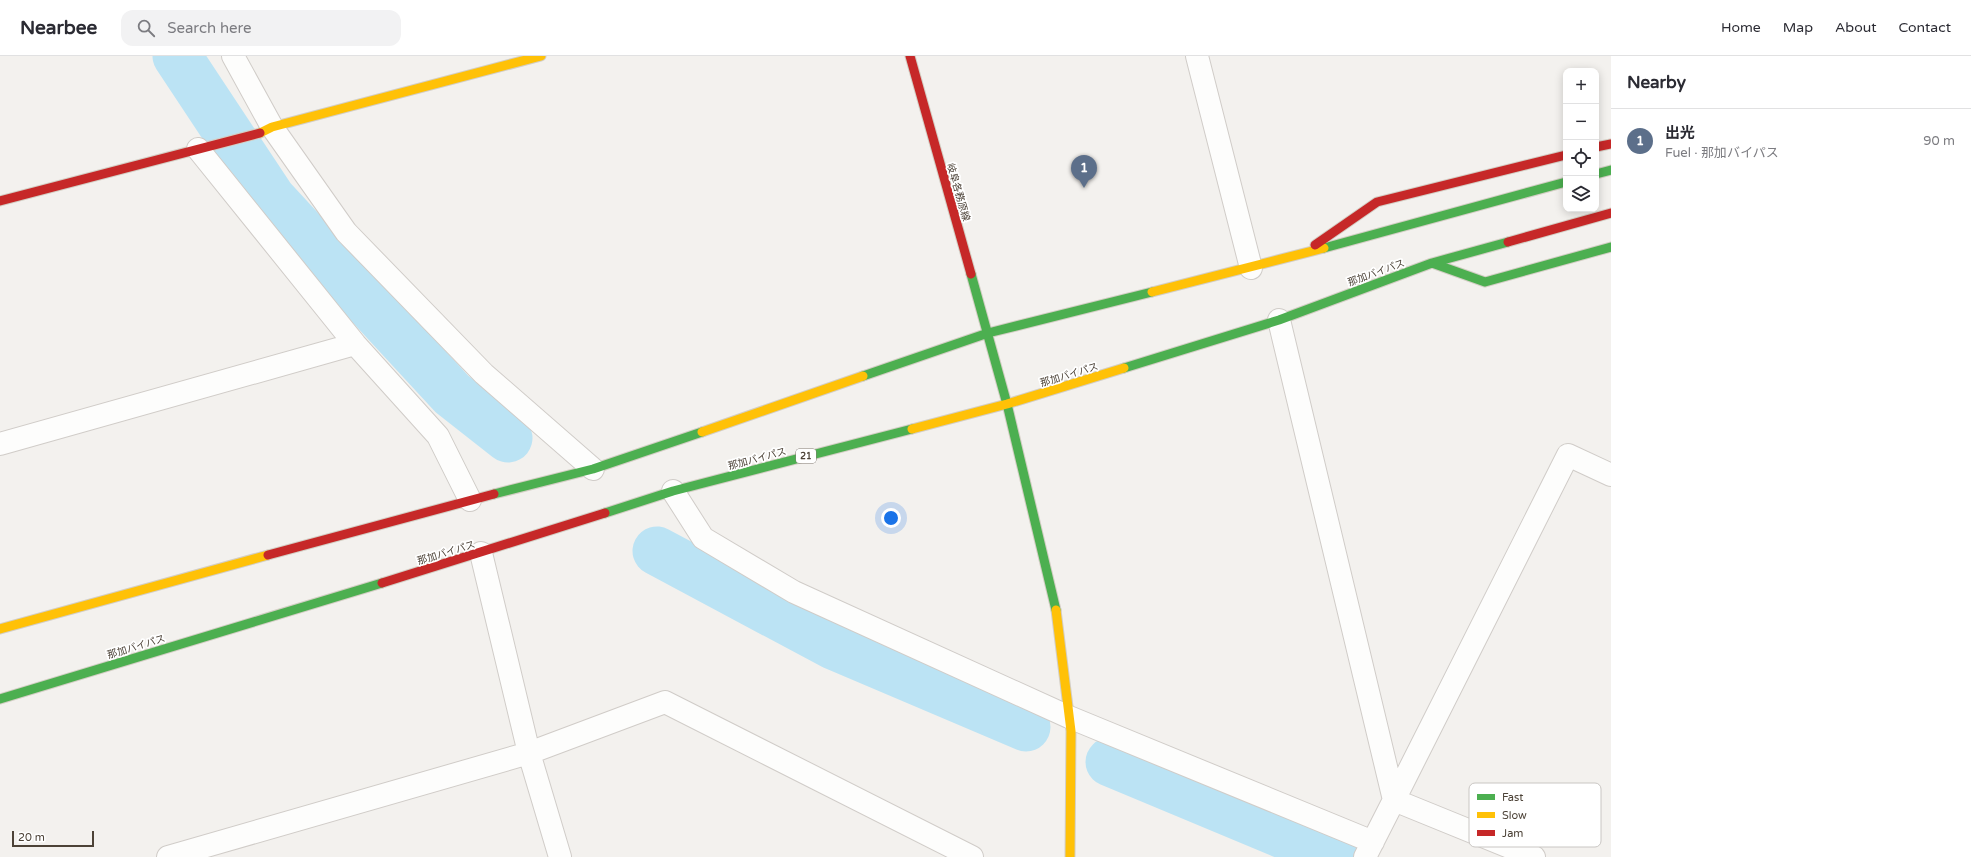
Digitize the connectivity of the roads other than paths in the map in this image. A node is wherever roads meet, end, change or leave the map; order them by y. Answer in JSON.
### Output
{"nodes":[{"id":1,"x":233,"y":56,"type":"edge"},
{"id":2,"x":541,"y":56,"type":"edge"},
{"id":3,"x":910,"y":56,"type":"edge"},
{"id":4,"x":1197,"y":56,"type":"edge"},
{"id":5,"x":264,"y":131,"type":"junction"},
{"id":6,"x":1611,"y":144,"type":"edge"},
{"id":7,"x":208,"y":147,"type":"junction"},
{"id":8,"x":1599,"y":147,"type":"edge"},
{"id":9,"x":1563,"y":156,"type":"edge"},
{"id":10,"x":1611,"y":170,"type":"edge"},
{"id":11,"x":1599,"y":173,"type":"edge"},
{"id":12,"x":1563,"y":183,"type":"edge"},
{"id":13,"x":0,"y":201,"type":"edge"},
{"id":14,"x":1611,"y":213,"type":"edge"},
{"id":15,"x":1611,"y":247,"type":"edge"},
{"id":16,"x":1300,"y":254,"type":"junction"},
{"id":17,"x":1432,"y":263,"type":"junction"},
{"id":18,"x":1252,"y":268,"type":"junction"},
{"id":19,"x":1279,"y":320,"type":"junction"},
{"id":20,"x":988,"y":333,"type":"junction"},
{"id":21,"x":355,"y":344,"type":"junction"},
{"id":22,"x":1007,"y":404,"type":"junction"},
{"id":23,"x":0,"y":444,"type":"edge"},
{"id":24,"x":593,"y":469,"type":"junction"},
{"id":25,"x":1611,"y":476,"type":"edge"},
{"id":26,"x":674,"y":491,"type":"junction"},
{"id":27,"x":470,"y":500,"type":"junction"},
{"id":28,"x":481,"y":554,"type":"junction"},
{"id":29,"x":0,"y":629,"type":"edge"},
{"id":30,"x":0,"y":699,"type":"edge"},
{"id":31,"x":1069,"y":717,"type":"junction"},
{"id":32,"x":529,"y":754,"type":"junction"},
{"id":33,"x":1394,"y":800,"type":"junction"},
{"id":34,"x":1469,"y":831,"type":"edge"},
{"id":35,"x":1509,"y":847,"type":"edge"},
{"id":36,"x":1369,"y":850,"type":"edge"},
{"id":37,"x":168,"y":857,"type":"edge"},
{"id":38,"x":560,"y":857,"type":"edge"},
{"id":39,"x":972,"y":857,"type":"edge"},
{"id":40,"x":1070,"y":857,"type":"edge"},
{"id":41,"x":1534,"y":857,"type":"edge"}],
"edges":[{"from":1,"to":5,"type":"street"},
{"from":2,"to":5,"type":"main road"},
{"from":3,"to":20,"type":"main road","name":"岐阜各務原線"},
{"from":4,"to":18,"type":"street"},
{"from":5,"to":7,"type":"main road"},
{"from":5,"to":24,"type":"street"},
{"from":6,"to":8,"type":"main road"},
{"from":7,"to":13,"type":"main road"},
{"from":7,"to":21,"type":"street"},
{"from":9,"to":16,"type":"main road"},
{"from":10,"to":11,"type":"main road"},
{"from":12,"to":16,"type":"main road"},
{"from":14,"to":17,"type":"main road","name":"那加バイパス","number":"21"},
{"from":15,"to":17,"type":"main road"},
{"from":16,"to":18,"type":"main road"},
{"from":17,"to":19,"type":"main road","name":"那加バイパス","number":"21"},
{"from":18,"to":20,"type":"main road"},
{"from":19,"to":22,"type":"main road","name":"那加バイパス","number":"21"},
{"from":19,"to":33,"type":"street"},
{"from":20,"to":22,"type":"main road","name":"岐阜各務原線"},
{"from":20,"to":24,"type":"main road"},
{"from":21,"to":23,"type":"street"},
{"from":21,"to":27,"type":"street"},
{"from":22,"to":26,"type":"main road","name":"那加バイパス","number":"21"},
{"from":22,"to":31,"type":"main road","name":"岐阜各務原線"},
{"from":24,"to":27,"type":"main road"},
{"from":25,"to":33,"type":"street"},
{"from":26,"to":28,"type":"main road","name":"那加バイパス","number":"21"},
{"from":26,"to":31,"type":"street"},
{"from":27,"to":29,"type":"main road"},
{"from":28,"to":30,"type":"main road","name":"那加バイパス","number":"21"},
{"from":28,"to":32,"type":"street"},
{"from":31,"to":36,"type":"street"},
{"from":31,"to":40,"type":"main road","name":"岐阜各務原線"},
{"from":32,"to":37,"type":"street"},
{"from":32,"to":38,"type":"street"},
{"from":32,"to":39,"type":"street"},
{"from":33,"to":34,"type":"street"},
{"from":33,"to":36,"type":"street"},
{"from":35,"to":41,"type":"street"}]}
